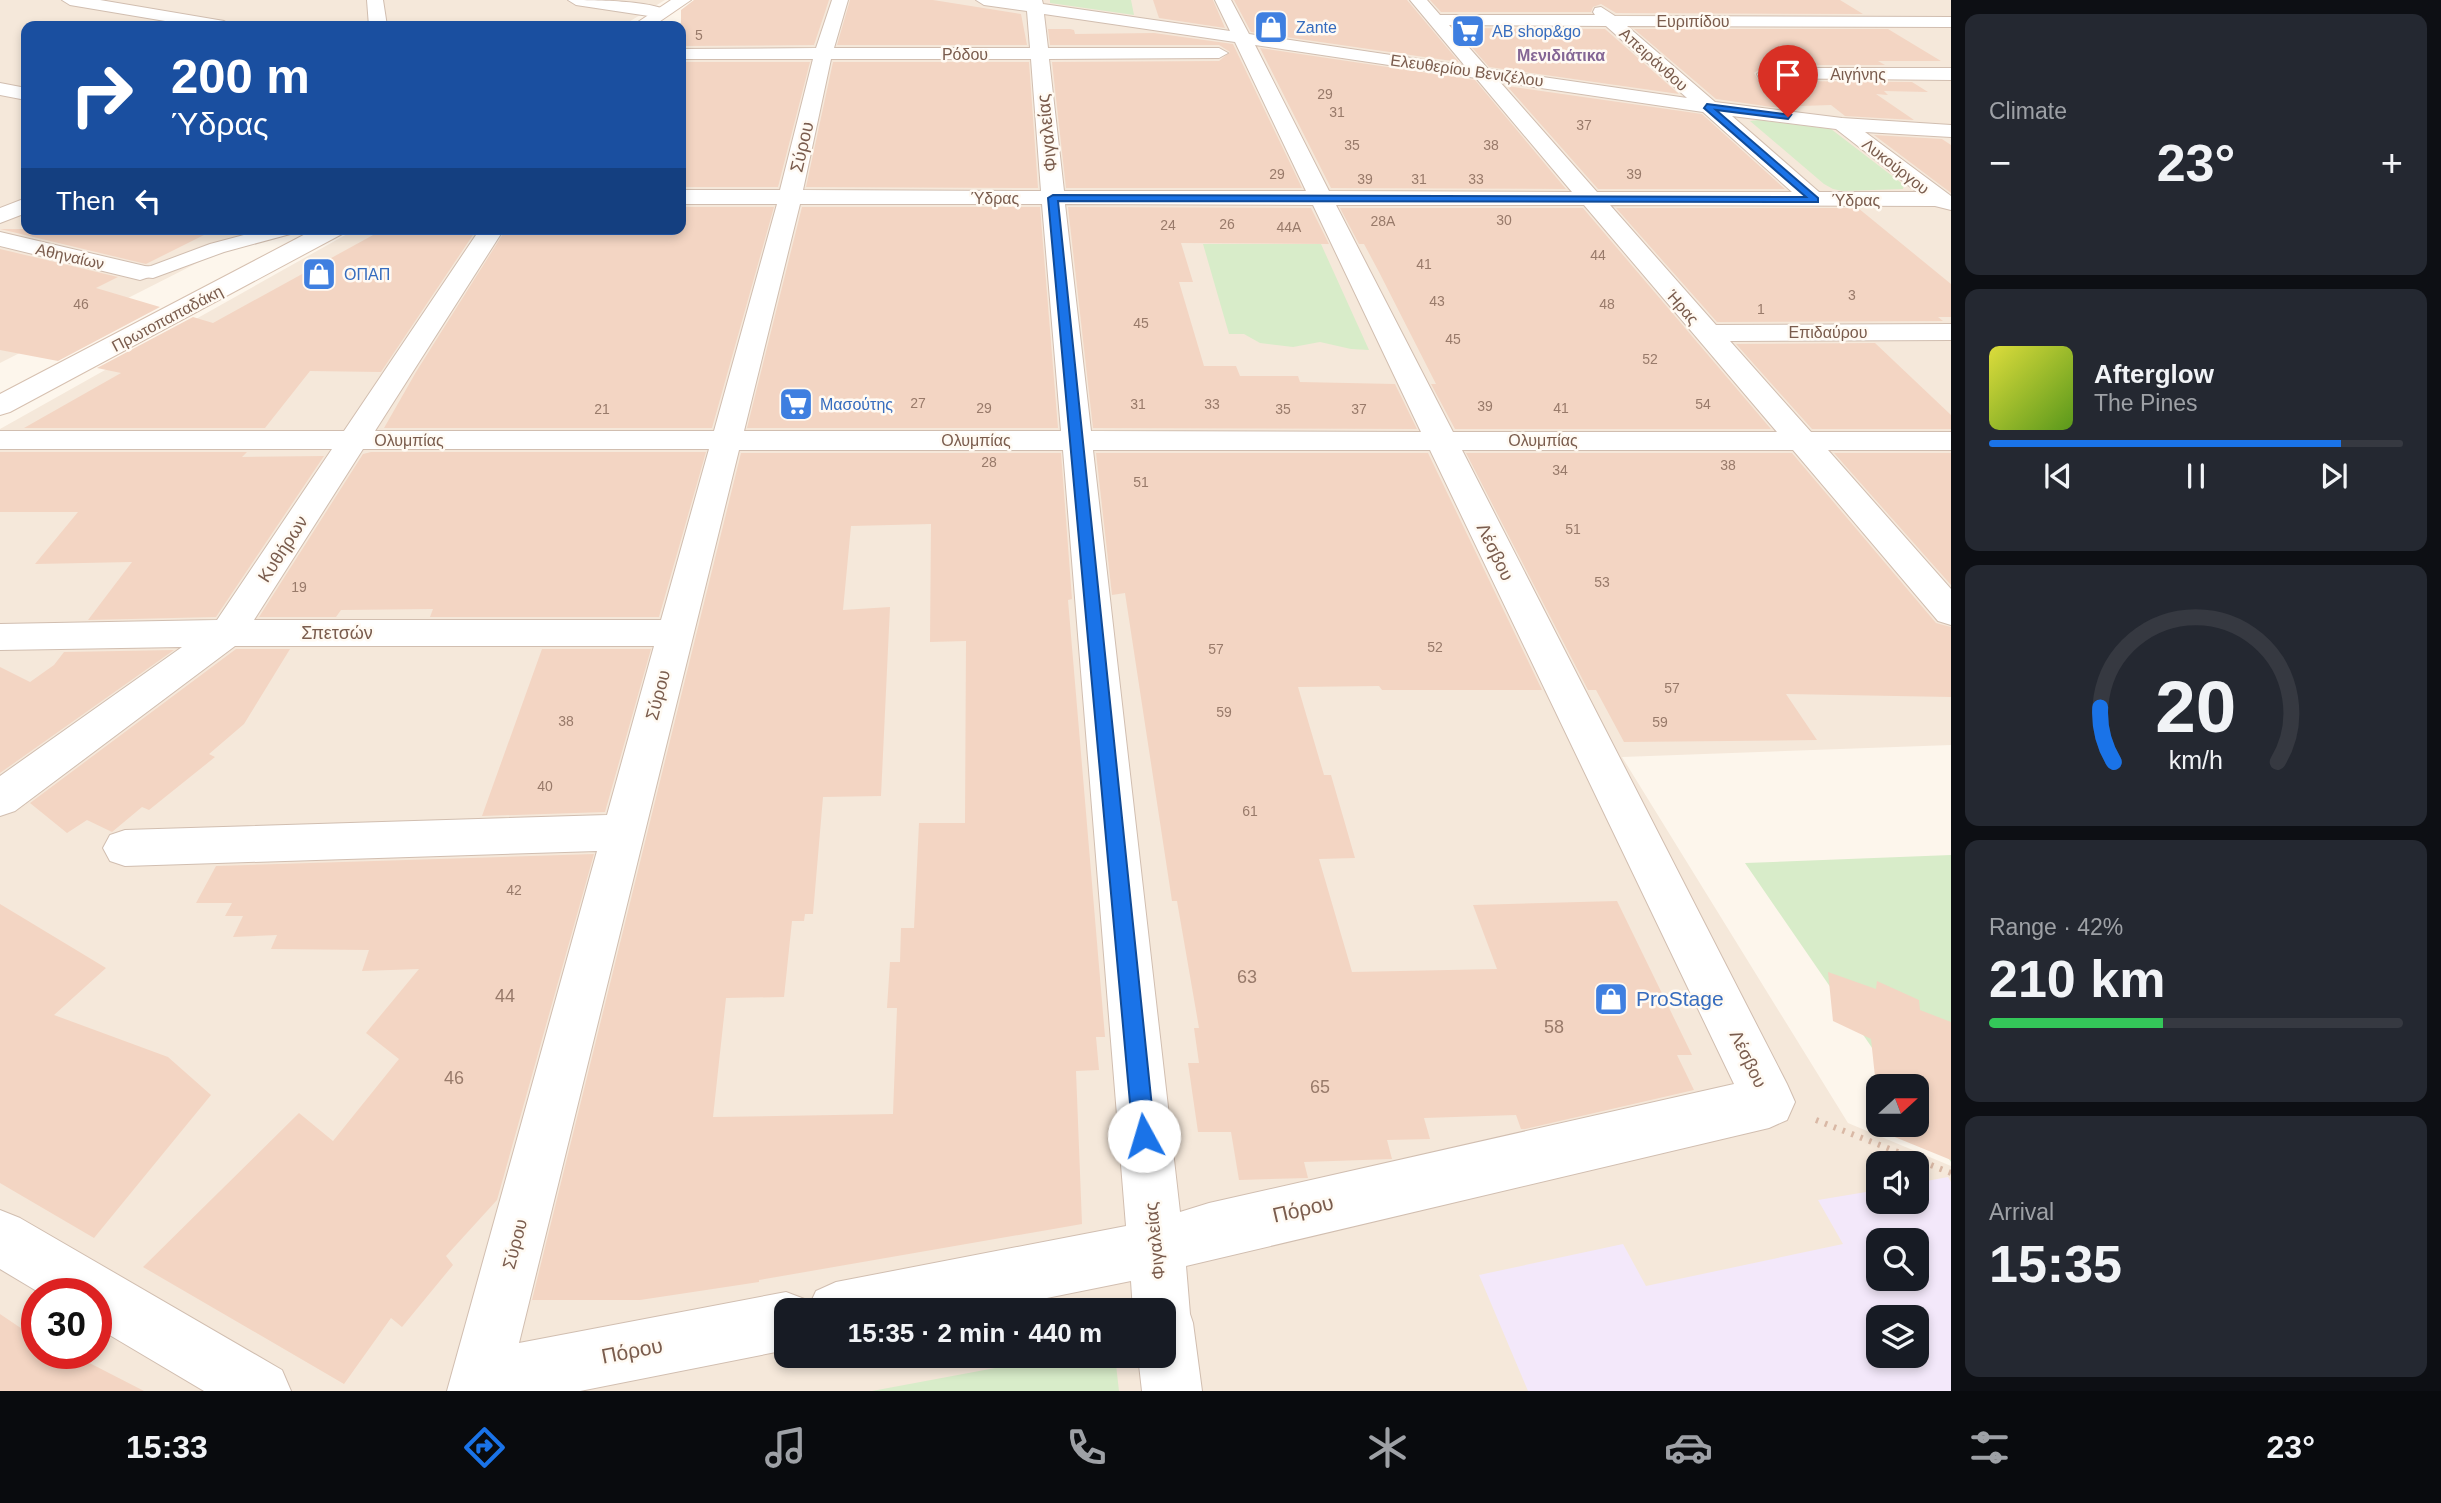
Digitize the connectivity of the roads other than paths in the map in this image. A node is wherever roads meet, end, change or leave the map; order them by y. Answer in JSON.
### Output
{"nodes":[{"id":1,"x":70,"y":0,"type":"edge"},
{"id":2,"x":192,"y":0,"type":"edge"},
{"id":3,"x":375,"y":0,"type":"edge"},
{"id":4,"x":576,"y":0,"type":"edge"},
{"id":5,"x":683,"y":0,"type":"edge"},
{"id":6,"x":840,"y":0,"type":"edge"},
{"id":7,"x":984,"y":0,"type":"edge"},
{"id":8,"x":1223,"y":0,"type":"edge"},
{"id":9,"x":1418,"y":0,"type":"edge"},
{"id":10,"x":1588,"y":0,"type":"edge"},
{"id":11,"x":1034,"y":4,"type":"edge"},
{"id":12,"x":700,"y":6,"type":"dead end"},
{"id":13,"x":1725,"y":7,"type":"dead end"},
{"id":14,"x":1868,"y":7,"type":"dead end"},
{"id":15,"x":665,"y":20,"type":"edge"},
{"id":16,"x":1435,"y":20,"type":"junction"},
{"id":17,"x":176,"y":21,"type":"edge"},
{"id":18,"x":187,"y":21,"type":"edge"},
{"id":19,"x":378,"y":21,"type":"edge"},
{"id":20,"x":1611,"y":21,"type":"junction"},
{"id":21,"x":1744,"y":21,"type":"junction"},
{"id":22,"x":1892,"y":22,"type":"junction"},
{"id":23,"x":1951,"y":22,"type":"edge"},
{"id":24,"x":1927,"y":43,"type":"dead end"},
{"id":25,"x":1245,"y":45,"type":"junction"},
{"id":26,"x":686,"y":54,"type":"edge"},
{"id":27,"x":823,"y":54,"type":"junction"},
{"id":28,"x":1039,"y":54,"type":"junction"},
{"id":29,"x":1480,"y":72,"type":"junction"},
{"id":30,"x":1766,"y":74,"type":"dead end"},
{"id":31,"x":1951,"y":74,"type":"edge"},
{"id":32,"x":0,"y":89,"type":"edge"},
{"id":33,"x":21,"y":93,"type":"edge"},
{"id":34,"x":1707,"y":107,"type":"junction"},
{"id":35,"x":1842,"y":124,"type":"junction"},
{"id":36,"x":1951,"y":131,"type":"edge"},
{"id":37,"x":686,"y":197,"type":"edge"},
{"id":38,"x":790,"y":198,"type":"junction"},
{"id":39,"x":1053,"y":198,"type":"junction"},
{"id":40,"x":1589,"y":198,"type":"junction"},
{"id":41,"x":1321,"y":199,"type":"junction"},
{"id":42,"x":1815,"y":200,"type":"junction"},
{"id":43,"x":1946,"y":203,"type":"edge"},
{"id":44,"x":21,"y":207,"type":"edge"},
{"id":45,"x":0,"y":216,"type":"edge"},
{"id":46,"x":266,"y":235,"type":"edge"},
{"id":47,"x":282,"y":235,"type":"edge"},
{"id":48,"x":323,"y":235,"type":"edge"},
{"id":49,"x":488,"y":235,"type":"edge"},
{"id":50,"x":0,"y":239,"type":"edge"},
{"id":51,"x":140,"y":272,"type":"joint"},
{"id":52,"x":1951,"y":332,"type":"edge"},
{"id":53,"x":1705,"y":333,"type":"junction"},
{"id":54,"x":0,"y":382,"type":"edge"},
{"id":55,"x":0,"y":406,"type":"edge"},
{"id":56,"x":0,"y":440,"type":"edge"},
{"id":57,"x":354,"y":440,"type":"junction"},
{"id":58,"x":725,"y":440,"type":"junction"},
{"id":59,"x":1076,"y":440,"type":"junction"},
{"id":60,"x":1439,"y":440,"type":"junction"},
{"id":61,"x":1802,"y":440,"type":"junction"},
{"id":62,"x":1951,"y":441,"type":"edge"},
{"id":63,"x":1951,"y":612,"type":"edge"},
{"id":64,"x":227,"y":633,"type":"junction"},
{"id":65,"x":675,"y":633,"type":"junction"},
{"id":66,"x":0,"y":637,"type":"edge"},
{"id":67,"x":0,"y":799,"type":"edge"},
{"id":68,"x":622,"y":832,"type":"junction"},
{"id":69,"x":125,"y":848,"type":"dead end"},
{"id":70,"x":1769,"y":1102,"type":"joint"},
{"id":71,"x":0,"y":1238,"type":"edge"},
{"id":72,"x":1155,"y":1248,"type":"junction"},
{"id":73,"x":68,"y":1278,"type":"edge"},
{"id":74,"x":902,"y":1298,"type":"edge"},
{"id":75,"x":1161,"y":1298,"type":"edge"},
{"id":76,"x":112,"y":1304,"type":"edge"},
{"id":77,"x":774,"y":1324,"type":"edge"},
{"id":78,"x":1169,"y":1368,"type":"edge"},
{"id":79,"x":478,"y":1386,"type":"edge"},
{"id":80,"x":261,"y":1391,"type":"edge"},
{"id":81,"x":1172,"y":1391,"type":"edge"}],
"edges":[{"from":1,"to":17,"type":"street"},
{"from":2,"to":18,"type":"street"},
{"from":3,"to":19,"type":"street"},
{"from":4,"to":15,"type":"street"},
{"from":5,"to":15,"type":"street"},
{"from":6,"to":27,"type":"street","name":"Σύρου"},
{"from":7,"to":11,"type":"street","name":"Ελευθερίου Βενιζέλου"},
{"from":8,"to":25,"type":"street","name":"Λέσβου"},
{"from":9,"to":16,"type":"street","name":"Ήρας"},
{"from":10,"to":20,"type":"street","name":"Απειράνθου"},
{"from":11,"to":25,"type":"street","name":"Ελευθερίου Βενιζέλου"},
{"from":11,"to":28,"type":"street","name":"Φιγαλείας"},
{"from":12,"to":15,"type":"street"},
{"from":13,"to":21,"type":"street"},
{"from":14,"to":22,"type":"street"},
{"from":16,"to":20,"type":"street","name":"Ευριπίδου"},
{"from":16,"to":29,"type":"street","name":"Ήρας"},
{"from":20,"to":21,"type":"street","name":"Ευριπίδου"},
{"from":20,"to":34,"type":"street","name":"Απειράνθου"},
{"from":21,"to":22,"type":"street","name":"Ευριπίδου"},
{"from":22,"to":23,"type":"street","name":"Ευριπίδου"},
{"from":22,"to":24,"type":"street"},
{"from":25,"to":28,"type":"street","name":"Ρόδου"},
{"from":25,"to":29,"type":"street","name":"Ελευθερίου Βενιζέλου"},
{"from":25,"to":41,"type":"street","name":"Λέσβου"},
{"from":26,"to":27,"type":"street","name":"Ρόδου"},
{"from":27,"to":28,"type":"street","name":"Ρόδου"},
{"from":27,"to":38,"type":"street","name":"Σύρου"},
{"from":28,"to":39,"type":"street","name":"Φιγαλείας"},
{"from":29,"to":34,"type":"street","name":"Ελευθερίου Βενιζέλου"},
{"from":29,"to":40,"type":"street","name":"Ήρας"},
{"from":30,"to":31,"type":"street","name":"Αιγήνης"},
{"from":32,"to":33,"type":"street"},
{"from":34,"to":35,"type":"street","name":"Ελευθερίου Βενιζέλου"},
{"from":34,"to":42,"type":"street","name":"Απειράνθου"},
{"from":35,"to":36,"type":"street","name":"Ελευθερίου Βενιζέλου"},
{"from":35,"to":43,"type":"street","name":"Λυκούργου"},
{"from":37,"to":38,"type":"street","name":"Ύδρας"},
{"from":38,"to":39,"type":"street","name":"Ύδρας"},
{"from":38,"to":58,"type":"street","name":"Σύρου"},
{"from":39,"to":41,"type":"street","name":"Ύδρας"},
{"from":39,"to":59,"type":"street","name":"Φιγαλείας"},
{"from":40,"to":41,"type":"street","name":"Ύδρας"},
{"from":40,"to":42,"type":"street","name":"Ύδρας"},
{"from":40,"to":53,"type":"street","name":"Ήρας"},
{"from":41,"to":60,"type":"street","name":"Λέσβου"},
{"from":42,"to":43,"type":"street","name":"Ύδρας"},
{"from":44,"to":45,"type":"street"},
{"from":46,"to":51,"type":"lane"},
{"from":47,"to":54,"type":"street","name":"Πρωτοπαπαδάκη"},
{"from":48,"to":55,"type":"street","name":"Πρωτοπαπαδάκη"},
{"from":49,"to":57,"type":"street","name":"Κυθήρων"},
{"from":50,"to":51,"type":"street","name":"Αθηναίων"},
{"from":52,"to":53,"type":"street","name":"Επιδαύρου"},
{"from":53,"to":61,"type":"street","name":"Ήρας"},
{"from":56,"to":57,"type":"street","name":"Ολυμπίας"},
{"from":57,"to":58,"type":"street","name":"Ολυμπίας"},
{"from":57,"to":64,"type":"street","name":"Κυθήρων"},
{"from":58,"to":59,"type":"street","name":"Ολυμπίας"},
{"from":58,"to":65,"type":"street","name":"Σύρου"},
{"from":59,"to":60,"type":"street","name":"Ολυμπίας"},
{"from":59,"to":72,"type":"street","name":"Φιγαλείας"},
{"from":60,"to":61,"type":"street","name":"Ολυμπίας"},
{"from":60,"to":70,"type":"street","name":"Λέσβου"},
{"from":61,"to":62,"type":"street","name":"Ολυμπίας"},
{"from":61,"to":63,"type":"street","name":"Ήρας"},
{"from":64,"to":65,"type":"street","name":"Σπετσών"},
{"from":64,"to":66,"type":"street","name":"Σπετσών"},
{"from":64,"to":67,"type":"street","name":"Κυθήρων"},
{"from":65,"to":68,"type":"street","name":"Σύρου"},
{"from":68,"to":69,"type":"street"},
{"from":68,"to":79,"type":"street","name":"Σύρου"},
{"from":70,"to":72,"type":"street","name":"Πόρου"},
{"from":71,"to":73,"type":"street"},
{"from":72,"to":74,"type":"street","name":"Πόρου"},
{"from":72,"to":75,"type":"street","name":"Φιγαλείας"},
{"from":76,"to":80,"type":"street"},
{"from":77,"to":79,"type":"street","name":"Πόρου"},
{"from":78,"to":81,"type":"street"}]}
